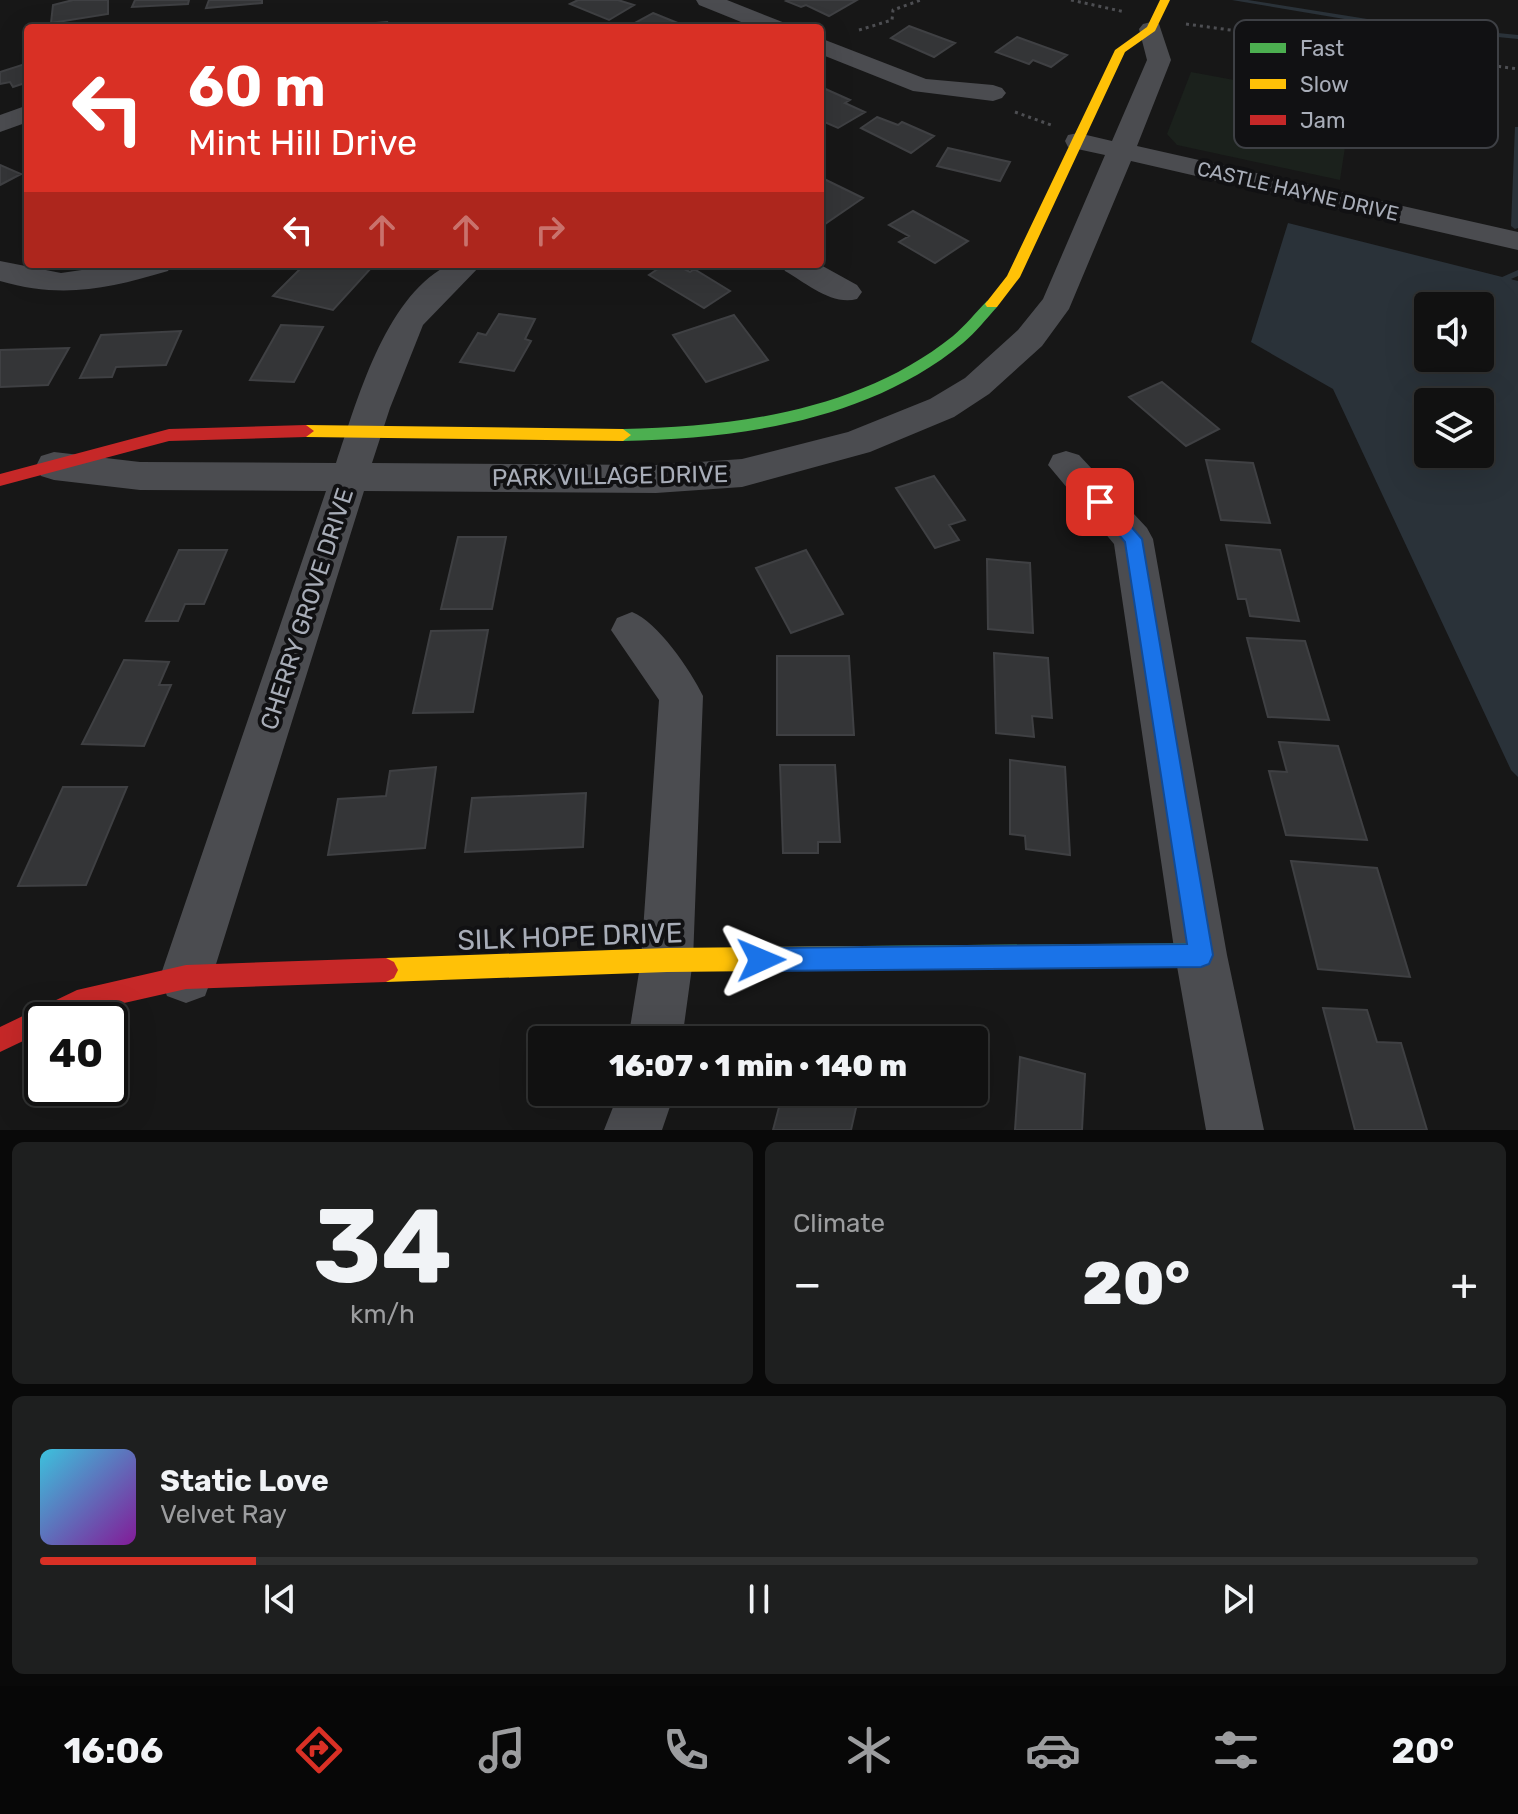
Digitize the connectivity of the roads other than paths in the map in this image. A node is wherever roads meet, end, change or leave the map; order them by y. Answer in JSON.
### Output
{"nodes":[{"id":1,"x":707,"y":0,"type":"edge"},
{"id":2,"x":1158,"y":16,"type":"edge"},
{"id":3,"x":767,"y":24,"type":"edge"},
{"id":4,"x":824,"y":49,"type":"edge"},
{"id":5,"x":993,"y":93,"type":"road end"},
{"id":6,"x":24,"y":115,"type":"edge"},
{"id":7,"x":0,"y":124,"type":"edge"},
{"id":8,"x":1068,"y":134,"type":"junction"},
{"id":9,"x":1122,"y":151,"type":"junction"},
{"id":10,"x":1518,"y":241,"type":"edge"},
{"id":11,"x":144,"y":268,"type":"edge"},
{"id":12,"x":462,"y":268,"type":"edge"},
{"id":13,"x":803,"y":268,"type":"edge"},
{"id":14,"x":0,"y":271,"type":"edge"},
{"id":15,"x":846,"y":292,"type":"dead end"},
{"id":16,"x":364,"y":430,"type":"junction"},
{"id":17,"x":1066,"y":465,"type":"dead end"},
{"id":18,"x":54,"y":466,"type":"junction"},
{"id":19,"x":349,"y":479,"type":"junction"},
{"id":20,"x":0,"y":480,"type":"edge"},
{"id":21,"x":632,"y":630,"type":"dead end"},
{"id":22,"x":1201,"y":955,"type":"junction"},
{"id":23,"x":667,"y":960,"type":"junction"},
{"id":24,"x":186,"y":977,"type":"junction"},
{"id":25,"x":657,"y":1026,"type":"edge"},
{"id":26,"x":0,"y":1040,"type":"edge"},
{"id":27,"x":642,"y":1106,"type":"edge"},
{"id":28,"x":633,"y":1130,"type":"edge"},
{"id":29,"x":1235,"y":1130,"type":"edge"}],
"edges":[{"from":1,"to":3,"type":"street"},
{"from":2,"to":8,"type":"street","name":"PARK VILLAGE DRIVE"},
{"from":2,"to":9,"type":"street","name":"PARK VILLAGE DRIVE"},
{"from":4,"to":5,"type":"street"},
{"from":6,"to":7,"type":"street"},
{"from":8,"to":9,"type":"street","name":"CASTLE HAYNE DRIVE"},
{"from":8,"to":16,"type":"street","name":"PARK VILLAGE DRIVE"},
{"from":9,"to":10,"type":"street","name":"CASTLE HAYNE DRIVE"},
{"from":9,"to":19,"type":"street","name":"PARK VILLAGE DRIVE"},
{"from":11,"to":14,"type":"street"},
{"from":12,"to":16,"type":"street","name":"CHERRY GROVE DRIVE"},
{"from":13,"to":15,"type":"street"},
{"from":16,"to":18,"type":"street","name":"PARK VILLAGE DRIVE"},
{"from":16,"to":19,"type":"street","name":"CHERRY GROVE DRIVE"},
{"from":17,"to":22,"type":"street"},
{"from":18,"to":19,"type":"street","name":"PARK VILLAGE DRIVE"},
{"from":18,"to":20,"type":"street","name":"PARK VILLAGE DRIVE"},
{"from":19,"to":24,"type":"street","name":"CHERRY GROVE DRIVE"},
{"from":21,"to":23,"type":"street"},
{"from":22,"to":23,"type":"street","name":"SILK HOPE DRIVE"},
{"from":22,"to":29,"type":"street"},
{"from":23,"to":24,"type":"street","name":"SILK HOPE DRIVE"},
{"from":23,"to":25,"type":"street"},
{"from":24,"to":26,"type":"street","name":"SILK HOPE DRIVE"},
{"from":27,"to":28,"type":"street"}]}
